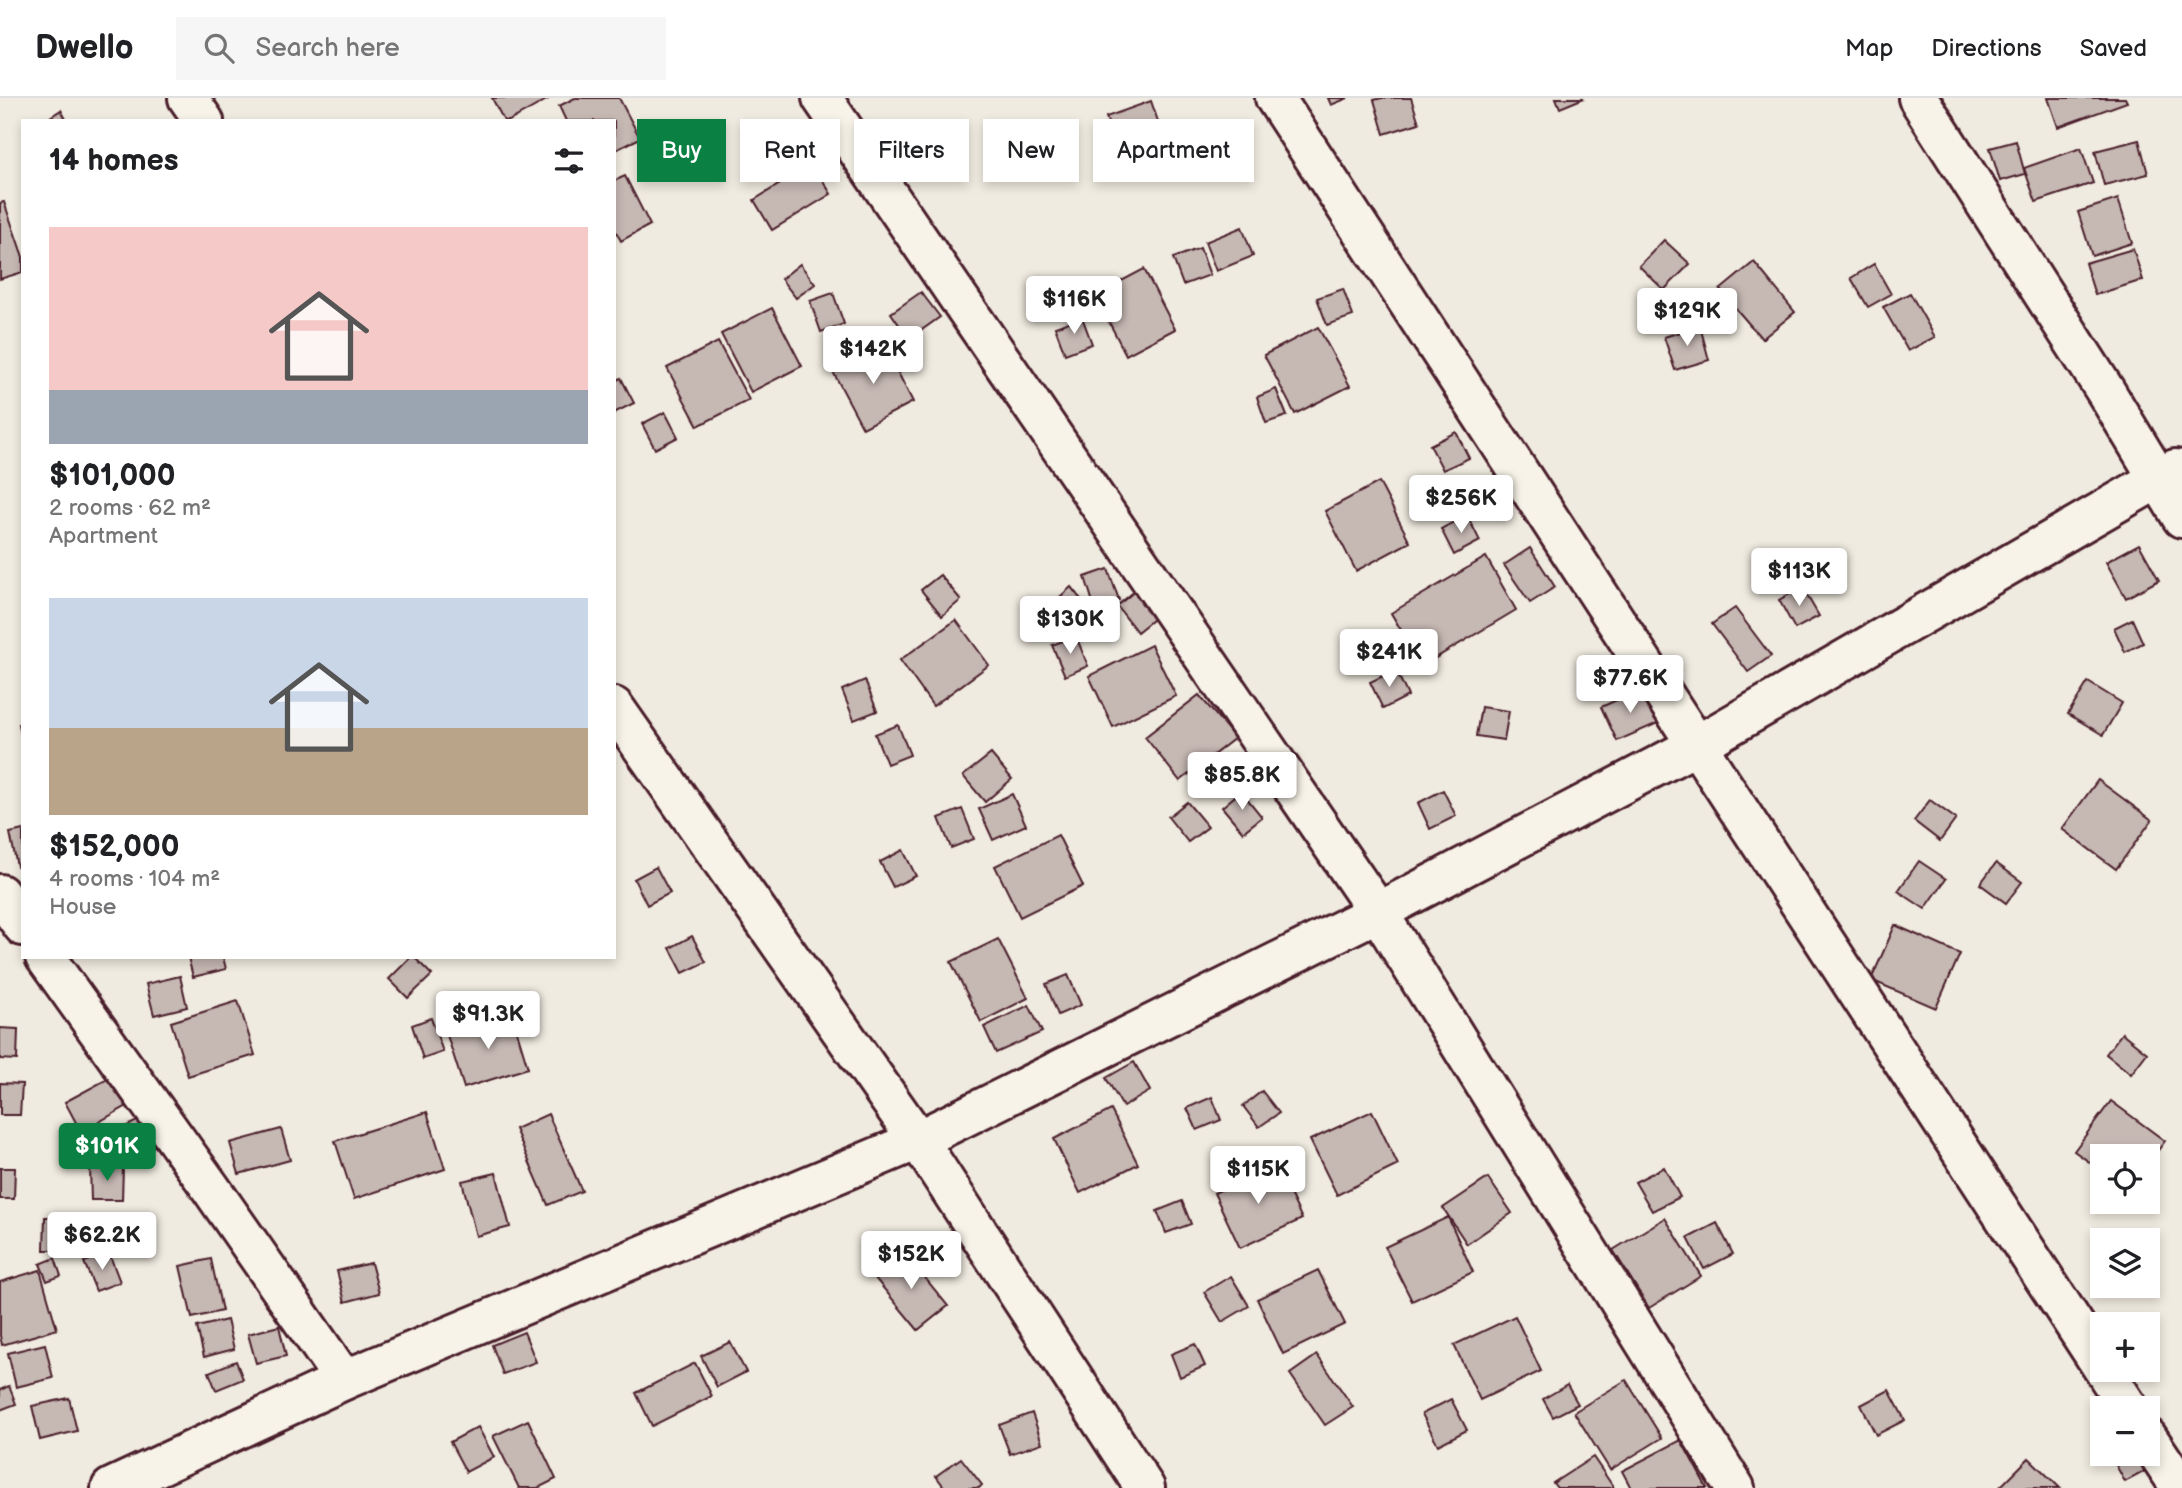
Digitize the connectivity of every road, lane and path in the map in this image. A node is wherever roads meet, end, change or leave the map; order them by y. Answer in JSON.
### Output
{"nodes":[{"id":1,"x":188,"y":98,"type":"edge"},
{"id":2,"x":822,"y":98,"type":"edge"},
{"id":3,"x":1275,"y":98,"type":"edge"},
{"id":4,"x":1918,"y":98,"type":"edge"},
{"id":5,"x":203,"y":119,"type":"edge"},
{"id":6,"x":2174,"y":468,"type":"edge"},
{"id":7,"x":2182,"y":518,"type":"edge"},
{"id":8,"x":616,"y":709,"type":"edge"},
{"id":9,"x":1695,"y":746,"type":"junction"},
{"id":10,"x":0,"y":894,"type":"edge"},
{"id":11,"x":1378,"y":912,"type":"junction"},
{"id":12,"x":21,"y":923,"type":"edge"},
{"id":13,"x":46,"y":959,"type":"edge"},
{"id":14,"x":918,"y":1140,"type":"junction"},
{"id":15,"x":2090,"y":1349,"type":"edge"},
{"id":16,"x":344,"y":1380,"type":"junction"},
{"id":17,"x":2160,"y":1456,"type":"edge"},
{"id":18,"x":111,"y":1488,"type":"edge"},
{"id":19,"x":1145,"y":1488,"type":"edge"},
{"id":20,"x":1735,"y":1488,"type":"edge"},
{"id":21,"x":2181,"y":1488,"type":"edge"}],
"edges":[{"from":1,"to":5,"type":"street"},
{"from":2,"to":11,"type":"street"},
{"from":3,"to":9,"type":"street"},
{"from":4,"to":6,"type":"street"},
{"from":6,"to":7,"type":"street"},
{"from":6,"to":9,"type":"street"},
{"from":8,"to":14,"type":"street"},
{"from":9,"to":11,"type":"street"},
{"from":9,"to":15,"type":"street"},
{"from":10,"to":12,"type":"street"},
{"from":11,"to":14,"type":"street"},
{"from":11,"to":20,"type":"street"},
{"from":13,"to":16,"type":"street"},
{"from":14,"to":16,"type":"street"},
{"from":14,"to":19,"type":"street"},
{"from":16,"to":18,"type":"street"},
{"from":17,"to":21,"type":"street"}]}
